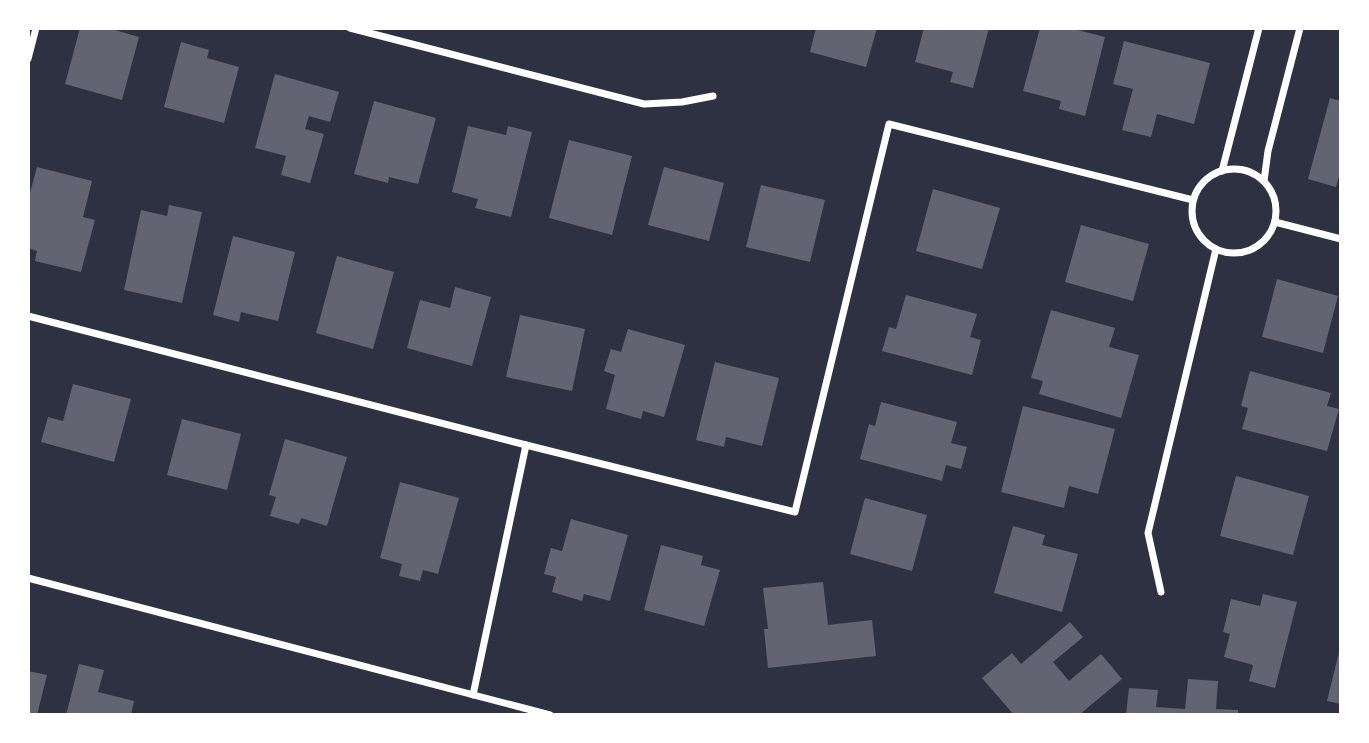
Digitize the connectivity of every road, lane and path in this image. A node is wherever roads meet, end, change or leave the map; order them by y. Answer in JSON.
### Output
{"nodes":[{"id":1,"x":36,"y":28,"type":"edge"},
{"id":2,"x":350,"y":28,"type":"edge"},
{"id":3,"x":1259,"y":28,"type":"edge"},
{"id":4,"x":1300,"y":28,"type":"edge"},
{"id":5,"x":28,"y":59,"type":"edge"},
{"id":6,"x":713,"y":96,"type":"dead end"},
{"id":7,"x":1222,"y":171,"type":"junction"},
{"id":8,"x":1264,"y":181,"type":"junction"},
{"id":9,"x":1193,"y":200,"type":"junction"},
{"id":10,"x":1275,"y":222,"type":"junction"},
{"id":11,"x":1341,"y":239,"type":"edge"},
{"id":12,"x":1216,"y":249,"type":"junction"},
{"id":13,"x":28,"y":316,"type":"edge"},
{"id":14,"x":526,"y":445,"type":"junction"},
{"id":15,"x":28,"y":578,"type":"edge"},
{"id":16,"x":1161,"y":592,"type":"dead end"},
{"id":17,"x":473,"y":695,"type":"junction"},
{"id":18,"x":550,"y":715,"type":"edge"}],
"edges":[{"from":1,"to":5,"type":"street"},
{"from":2,"to":6,"type":"street"},
{"from":3,"to":7,"type":"street"},
{"from":4,"to":8,"type":"street"},
{"from":7,"to":8,"type":"street"},
{"from":7,"to":9,"type":"street"},
{"from":8,"to":10,"type":"street"},
{"from":9,"to":12,"type":"street"},
{"from":9,"to":14,"type":"street"},
{"from":10,"to":11,"type":"street"},
{"from":10,"to":12,"type":"street"},
{"from":12,"to":16,"type":"street"},
{"from":13,"to":14,"type":"street"},
{"from":14,"to":17,"type":"street"},
{"from":15,"to":17,"type":"street"},
{"from":17,"to":18,"type":"street"}]}
